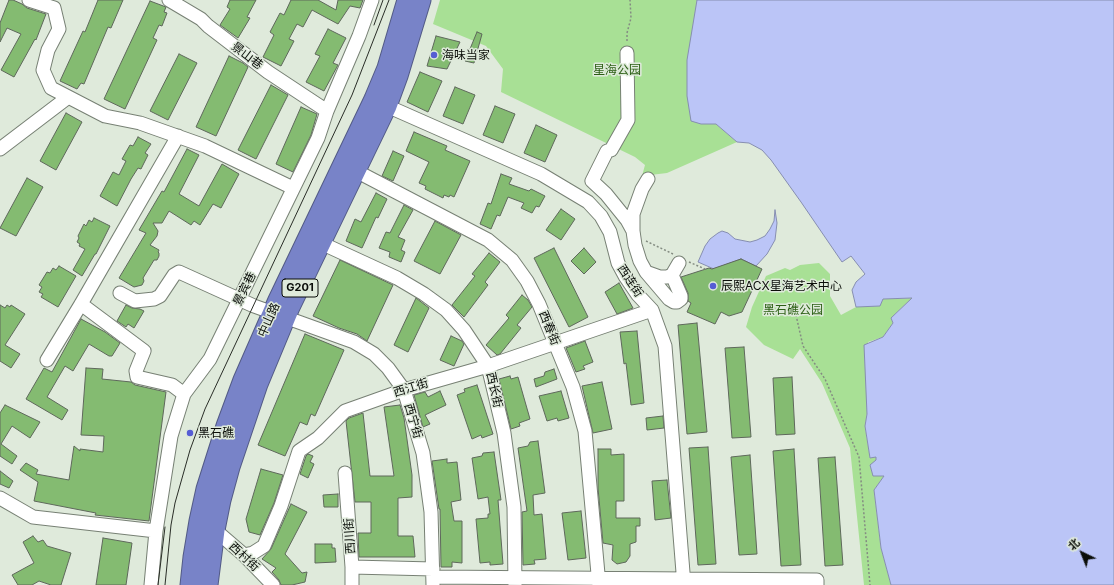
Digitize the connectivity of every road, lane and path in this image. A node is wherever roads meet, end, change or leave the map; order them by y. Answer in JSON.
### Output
{"nodes":[{"id":1,"x":29,"y":0,"type":"edge"},
{"id":2,"x":169,"y":0,"type":"edge"},
{"id":3,"x":372,"y":0,"type":"edge"},
{"id":4,"x":410,"y":0,"type":"edge"},
{"id":5,"x":630,"y":0,"type":"edge"},
{"id":6,"x":627,"y":53,"type":"joint"},
{"id":7,"x":67,"y":98,"type":"junction"},
{"id":8,"x":387,"y":106,"type":"junction"},
{"id":9,"x":327,"y":111,"type":"junction"},
{"id":10,"x":178,"y":136,"type":"junction"},
{"id":11,"x":0,"y":149,"type":"edge"},
{"id":12,"x":356,"y":171,"type":"junction"},
{"id":13,"x":648,"y":179,"type":"dead end"},
{"id":14,"x":293,"y":188,"type":"junction"},
{"id":15,"x":633,"y":233,"type":"junction"},
{"id":16,"x":321,"y":243,"type":"junction"},
{"id":17,"x":680,"y":260,"type":"junction"},
{"id":18,"x":643,"y":266,"type":"junction"},
{"id":19,"x":705,"y":269,"type":"dead end"},
{"id":20,"x":621,"y":270,"type":"junction"},
{"id":21,"x":672,"y":275,"type":"junction"},
{"id":22,"x":120,"y":293,"type":"dead end"},
{"id":23,"x":240,"y":300,"type":"junction"},
{"id":24,"x":81,"y":304,"type":"junction"},
{"id":25,"x":652,"y":310,"type":"junction"},
{"id":26,"x":279,"y":315,"type":"junction"},
{"id":27,"x":796,"y":315,"type":"dead end"},
{"id":28,"x":555,"y":343,"type":"junction"},
{"id":29,"x":47,"y":360,"type":"dead end"},
{"id":30,"x":488,"y":366,"type":"junction"},
{"id":31,"x":404,"y":390,"type":"junction"},
{"id":32,"x":184,"y":394,"type":"junction"},
{"id":33,"x":345,"y":473,"type":"dead end"},
{"id":34,"x":0,"y":498,"type":"edge"},
{"id":35,"x":215,"y":530,"type":"junction"},
{"id":36,"x":156,"y":531,"type":"junction"},
{"id":37,"x":244,"y":555,"type":"junction"},
{"id":38,"x":352,"y":567,"type":"junction"},
{"id":39,"x":433,"y":577,"type":"edge"},
{"id":40,"x":515,"y":581,"type":"edge"},
{"id":41,"x":600,"y":581,"type":"edge"},
{"id":42,"x":684,"y":582,"type":"edge"},
{"id":43,"x":151,"y":585,"type":"edge"},
{"id":44,"x":190,"y":585,"type":"edge"},
{"id":45,"x":208,"y":585,"type":"edge"},
{"id":46,"x":273,"y":585,"type":"edge"},
{"id":47,"x":352,"y":585,"type":"edge"},
{"id":48,"x":817,"y":585,"type":"edge"},
{"id":49,"x":870,"y":585,"type":"edge"}],
"edges":[{"from":1,"to":7,"type":"street"},
{"from":2,"to":9,"type":"street","name":"景山巷"},
{"from":3,"to":9,"type":"street","name":"景宾巷"},
{"from":4,"to":8,"type":"highway","name":"中山路","number":"G201"},
{"from":4,"to":26,"type":"highway","name":"中山路","number":"G201"},
{"from":5,"to":6,"type":"path"},
{"from":6,"to":15,"type":"street"},
{"from":7,"to":10,"type":"street"},
{"from":7,"to":11,"type":"street"},
{"from":8,"to":12,"type":"highway","name":"中山路","number":"G201"},
{"from":8,"to":20,"type":"street","name":"西连街"},
{"from":9,"to":14,"type":"street","name":"景宾巷"},
{"from":10,"to":14,"type":"street"},
{"from":10,"to":24,"type":"street"},
{"from":12,"to":16,"type":"highway","name":"中山路","number":"G201"},
{"from":12,"to":28,"type":"street","name":"西春街"},
{"from":13,"to":15,"type":"street"},
{"from":14,"to":23,"type":"street","name":"景宾巷"},
{"from":15,"to":17,"type":"path"},
{"from":15,"to":18,"type":"street"},
{"from":16,"to":26,"type":"highway","name":"中山路","number":"G201"},
{"from":16,"to":30,"type":"street","name":"西长街"},
{"from":17,"to":19,"type":"path"},
{"from":17,"to":21,"type":"street"},
{"from":18,"to":20,"type":"street"},
{"from":18,"to":21,"type":"street"},
{"from":18,"to":21,"type":"street"},
{"from":20,"to":25,"type":"street","name":"西连街"},
{"from":22,"to":23,"type":"street","name":"西宁街"},
{"from":23,"to":26,"type":"street","name":"西宁街"},
{"from":23,"to":32,"type":"street","name":"景宾巷"},
{"from":24,"to":29,"type":"street"},
{"from":24,"to":32,"type":"street"},
{"from":25,"to":28,"type":"street","name":"西江街"},
{"from":25,"to":42,"type":"street","name":"西连街"},
{"from":26,"to":31,"type":"street","name":"西宁街"},
{"from":26,"to":35,"type":"highway","name":"中山路","number":"G201"},
{"from":26,"to":44,"type":"highway","name":"中山路","number":"G201"},
{"from":27,"to":49,"type":"path"},
{"from":28,"to":30,"type":"street","name":"西江街"},
{"from":28,"to":41,"type":"street","name":"西春街"},
{"from":30,"to":31,"type":"street","name":"西江街"},
{"from":30,"to":40,"type":"street","name":"西长街"},
{"from":31,"to":37,"type":"street","name":"西江街"},
{"from":31,"to":39,"type":"street","name":"西宁街"},
{"from":32,"to":36,"type":"street","name":"景宾巷"},
{"from":33,"to":38,"type":"street","name":"西川街"},
{"from":34,"to":36,"type":"street"},
{"from":35,"to":37,"type":"street","name":"西村街"},
{"from":35,"to":45,"type":"highway","name":"中山路","number":"G201"},
{"from":36,"to":43,"type":"street","name":"景宾巷"},
{"from":37,"to":46,"type":"street","name":"西村街"},
{"from":38,"to":39,"type":"street","name":"西川街"},
{"from":38,"to":47,"type":"street"},
{"from":39,"to":40,"type":"street","name":"西川街"},
{"from":40,"to":41,"type":"street","name":"西川街"},
{"from":41,"to":42,"type":"street","name":"西川街"},
{"from":42,"to":48,"type":"street","name":"西川街"}]}
